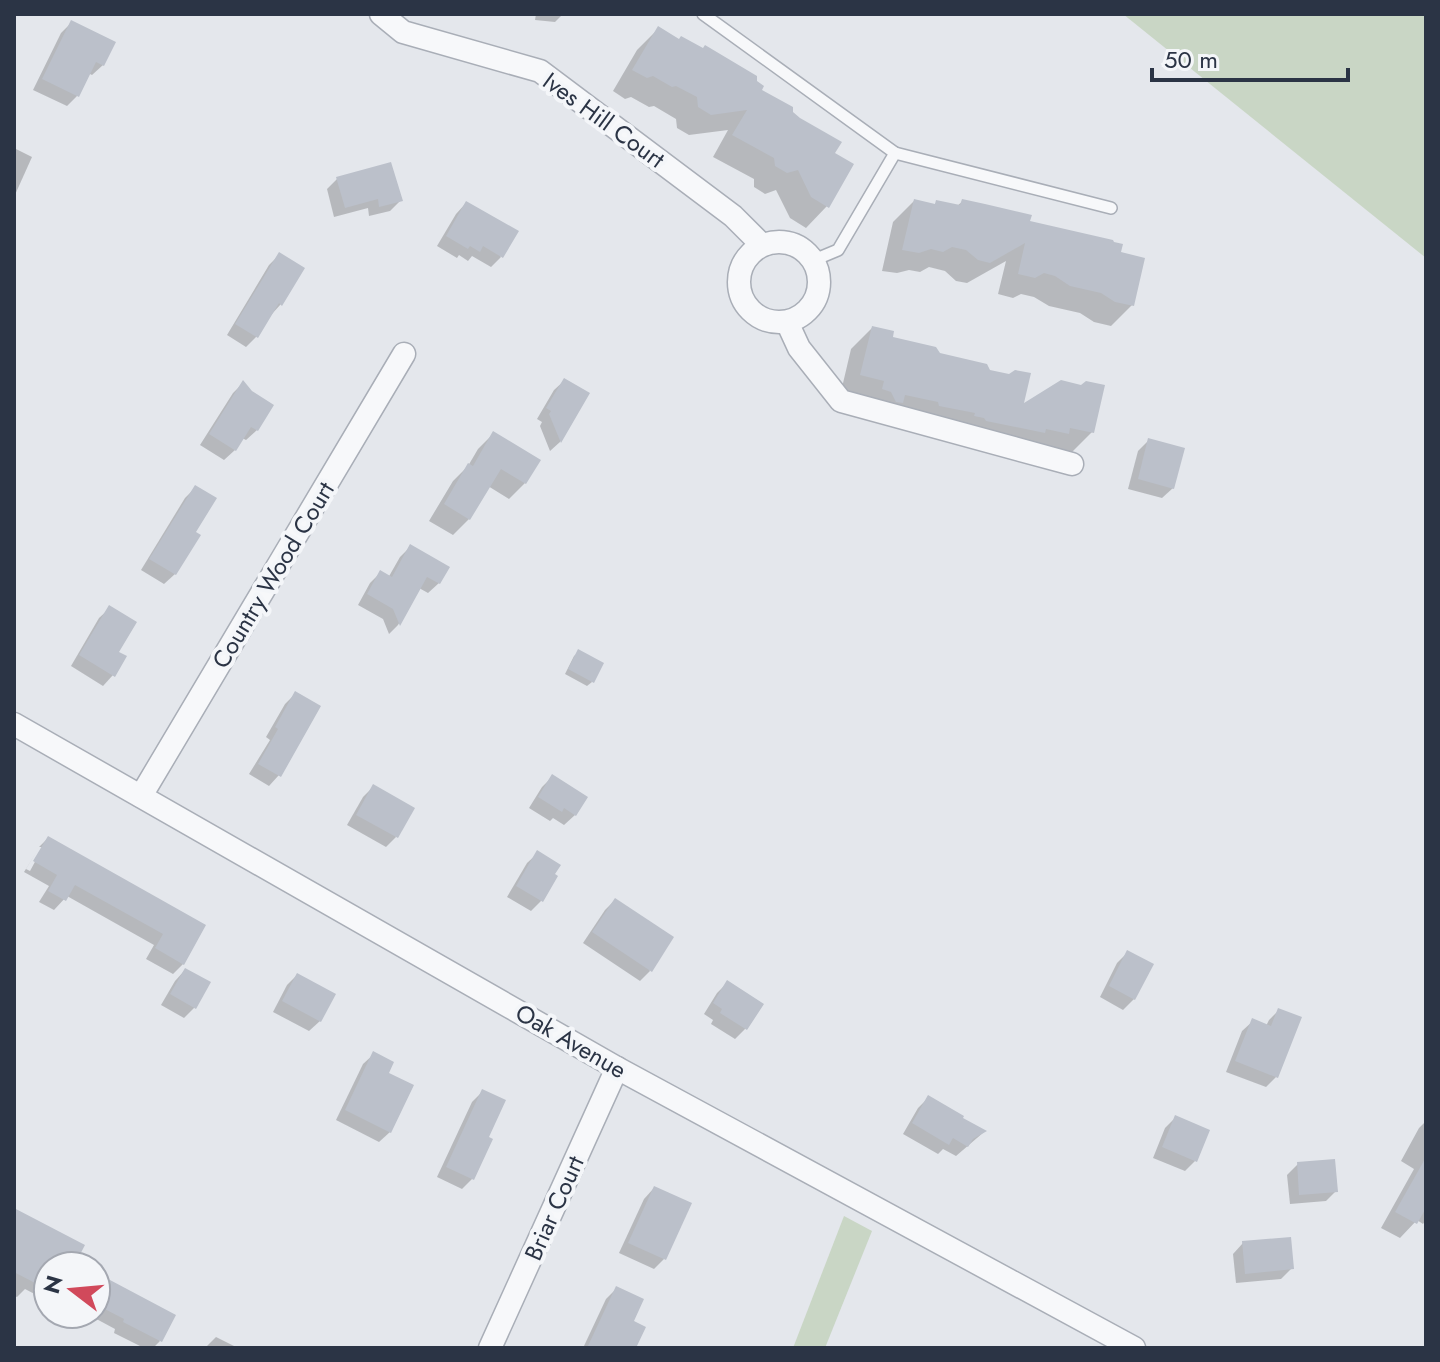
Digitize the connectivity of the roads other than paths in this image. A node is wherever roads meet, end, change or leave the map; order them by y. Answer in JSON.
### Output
{"nodes":[{"id":1,"x":381,"y":14,"type":"edge"},
{"id":2,"x":703,"y":14,"type":"edge"},
{"id":3,"x":895,"y":153,"type":"junction"},
{"id":4,"x":1111,"y":208,"type":"dead end"},
{"id":5,"x":762,"y":245,"type":"junction"},
{"id":6,"x":814,"y":260,"type":"junction"},
{"id":7,"x":787,"y":322,"type":"junction"},
{"id":8,"x":404,"y":354,"type":"dead end"},
{"id":9,"x":1072,"y":464,"type":"dead end"},
{"id":10,"x":14,"y":724,"type":"edge"},
{"id":11,"x":141,"y":796,"type":"junction"},
{"id":12,"x":617,"y":1068,"type":"junction"},
{"id":13,"x":490,"y":1348,"type":"edge"},
{"id":14,"x":1134,"y":1348,"type":"edge"}],
"edges":[{"from":1,"to":5,"type":"street","name":"Ives Hill Court"},
{"from":2,"to":3,"type":"lane"},
{"from":3,"to":4,"type":"lane"},
{"from":3,"to":6,"type":"lane"},
{"from":5,"to":6,"type":"street"},
{"from":5,"to":7,"type":"street"},
{"from":6,"to":7,"type":"street"},
{"from":7,"to":9,"type":"street"},
{"from":8,"to":11,"type":"street","name":"Country Wood Court"},
{"from":10,"to":11,"type":"street","name":"Oak Avenue"},
{"from":11,"to":12,"type":"street","name":"Oak Avenue"},
{"from":12,"to":13,"type":"street","name":"Briar Court"},
{"from":12,"to":14,"type":"street","name":"Oak Avenue"}]}
